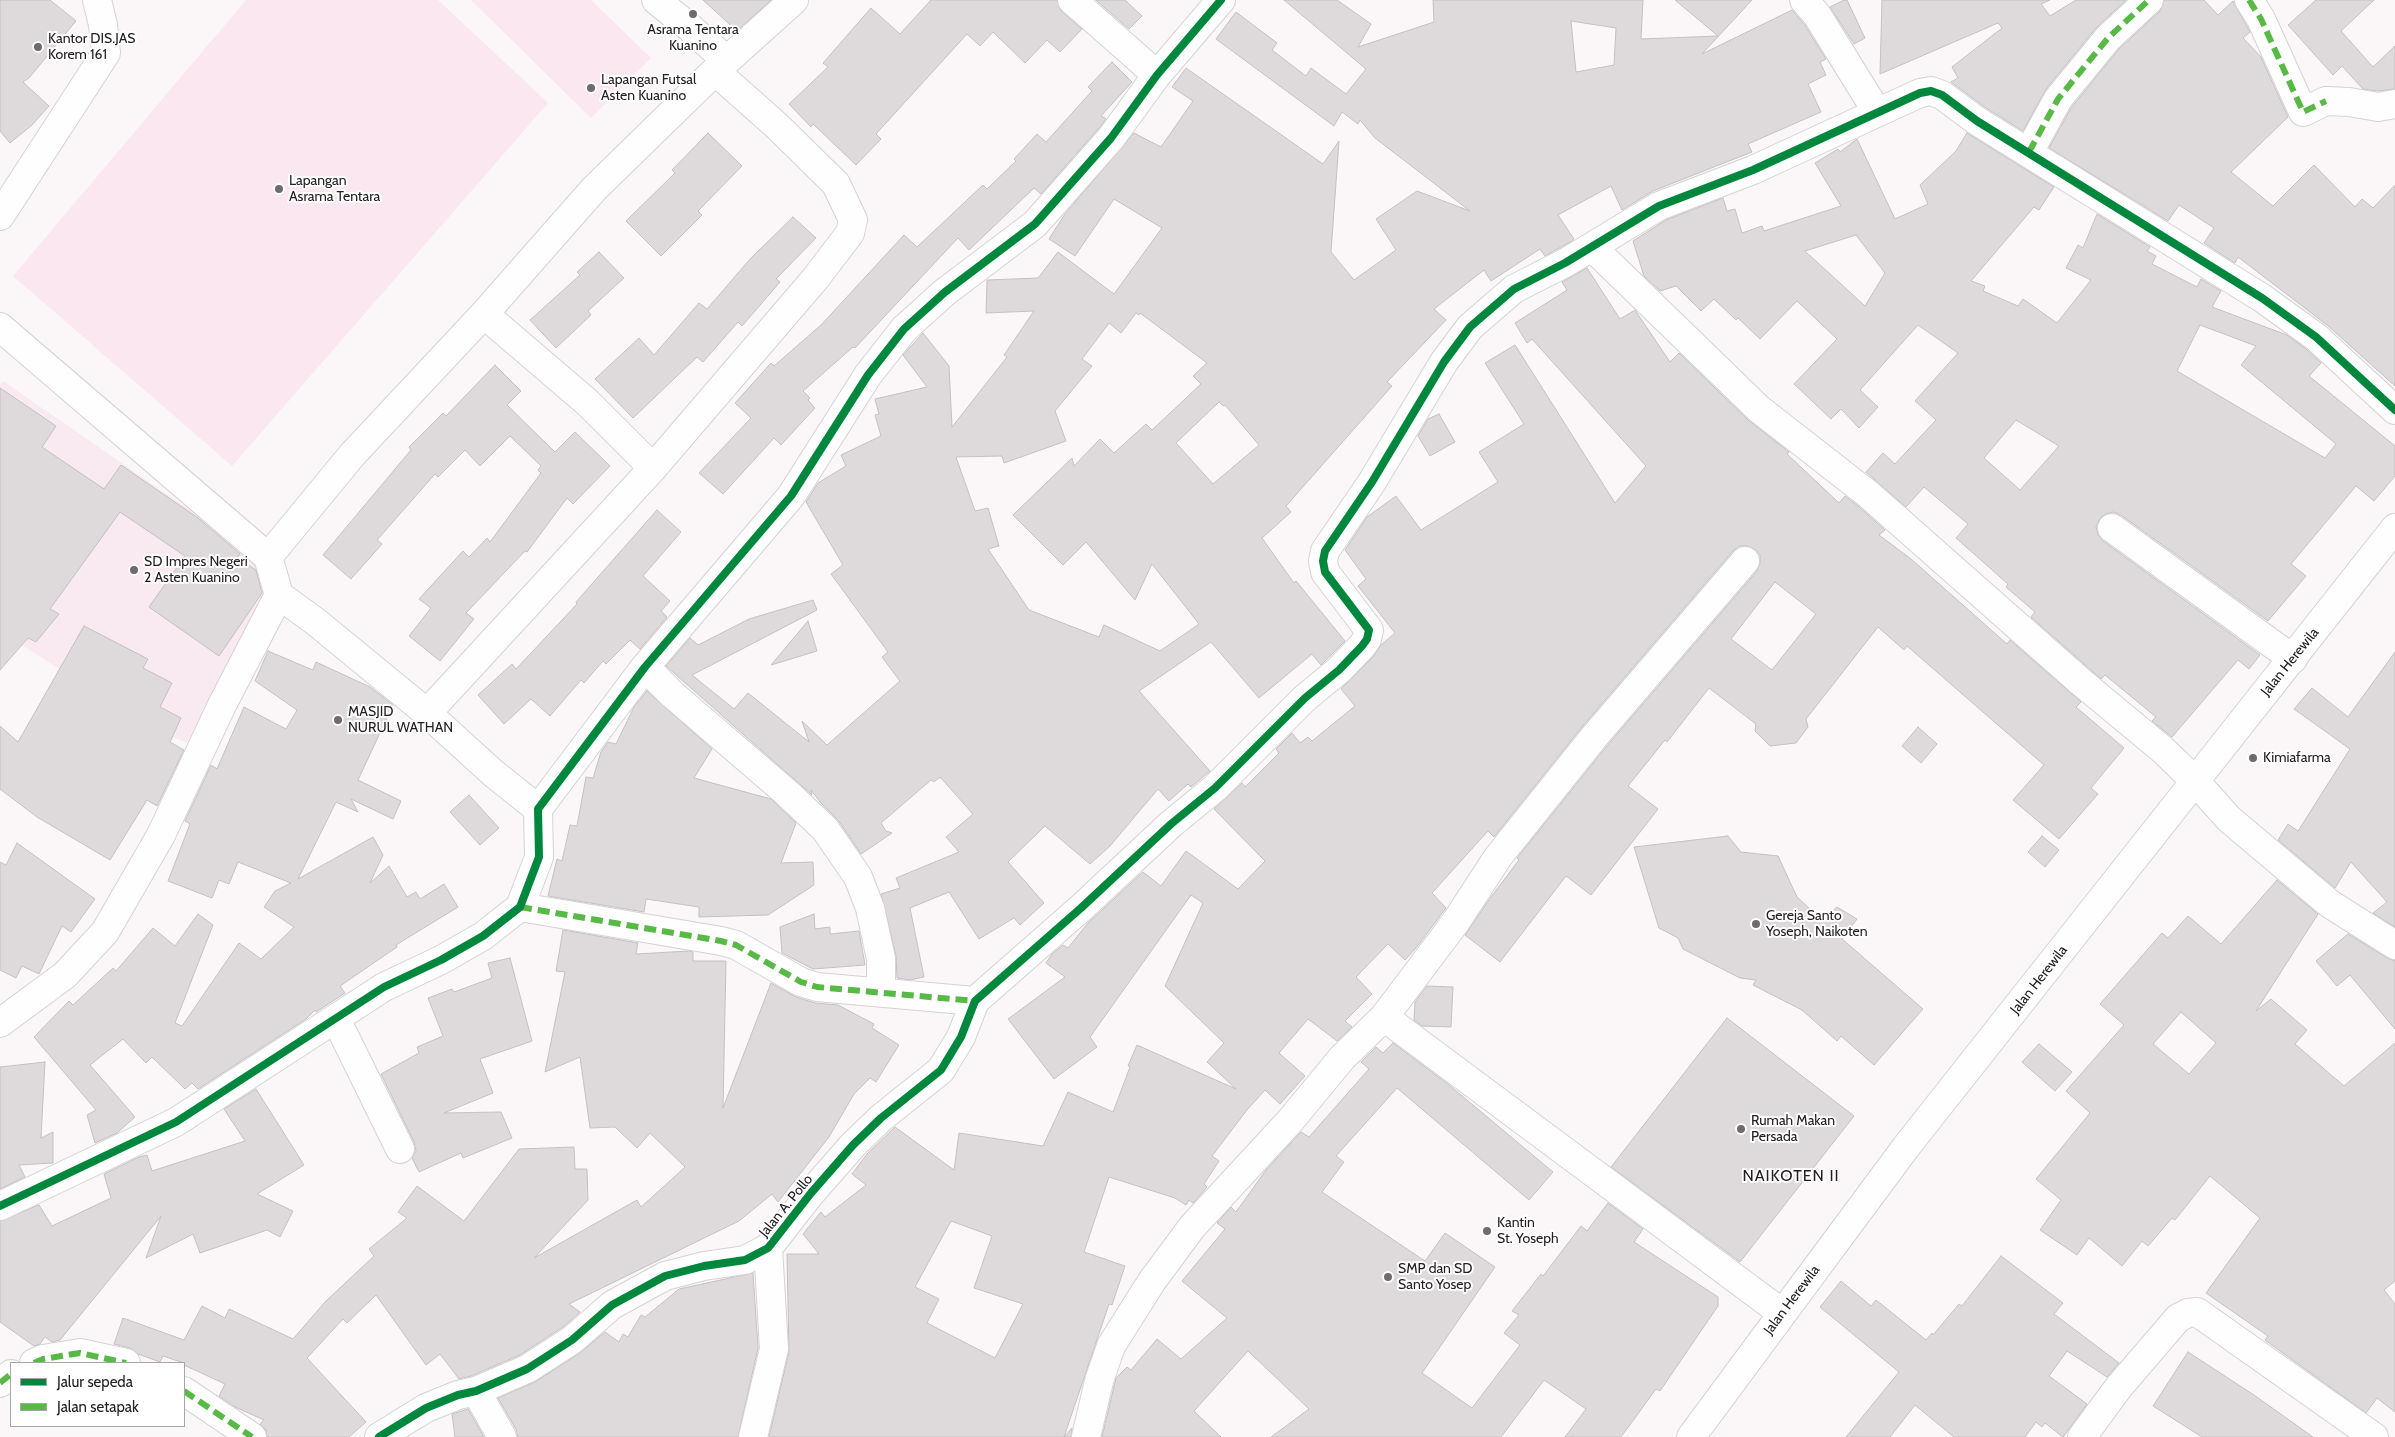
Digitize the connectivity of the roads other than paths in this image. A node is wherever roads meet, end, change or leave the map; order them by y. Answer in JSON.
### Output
{"nodes":[{"id":1,"x":656,"y":0,"type":"edge"},
{"id":2,"x":794,"y":0,"type":"edge"},
{"id":3,"x":1072,"y":0,"type":"edge"},
{"id":4,"x":1221,"y":0,"type":"edge"},
{"id":5,"x":1804,"y":0,"type":"edge"},
{"id":6,"x":2149,"y":0,"type":"edge"},
{"id":7,"x":2249,"y":0,"type":"edge"},
{"id":8,"x":93,"y":5,"type":"edge"},
{"id":9,"x":721,"y":66,"type":"junction"},
{"id":10,"x":1157,"y":75,"type":"junction"},
{"id":11,"x":2395,"y":104,"type":"edge"},
{"id":12,"x":1877,"y":112,"type":"junction"},
{"id":13,"x":2029,"y":152,"type":"junction"},
{"id":14,"x":0,"y":216,"type":"edge"},
{"id":15,"x":1592,"y":247,"type":"junction"},
{"id":16,"x":484,"y":314,"type":"junction"},
{"id":17,"x":0,"y":327,"type":"edge"},
{"id":18,"x":2395,"y":410,"type":"edge"},
{"id":19,"x":653,"y":468,"type":"junction"},
{"id":20,"x":2112,"y":528,"type":"dead end"},
{"id":21,"x":2395,"y":528,"type":"edge"},
{"id":22,"x":268,"y":557,"type":"junction"},
{"id":23,"x":1744,"y":561,"type":"dead end"},
{"id":24,"x":279,"y":595,"type":"junction"},
{"id":25,"x":2293,"y":659,"type":"junction"},
{"id":26,"x":645,"y":667,"type":"junction"},
{"id":27,"x":427,"y":713,"type":"junction"},
{"id":28,"x":2195,"y":781,"type":"junction"},
{"id":29,"x":538,"y":809,"type":"junction"},
{"id":30,"x":520,"y":907,"type":"junction"},
{"id":31,"x":2395,"y":945,"type":"edge"},
{"id":32,"x":881,"y":992,"type":"junction"},
{"id":33,"x":975,"y":1000,"type":"junction"},
{"id":34,"x":1384,"y":1017,"type":"junction"},
{"id":35,"x":336,"y":1019,"type":"junction"},
{"id":36,"x":0,"y":1023,"type":"edge"},
{"id":37,"x":400,"y":1149,"type":"dead end"},
{"id":38,"x":0,"y":1206,"type":"edge"},
{"id":39,"x":768,"y":1248,"type":"junction"},
{"id":40,"x":1782,"y":1314,"type":"junction"},
{"id":41,"x":36,"y":1362,"type":"edge"},
{"id":42,"x":121,"y":1362,"type":"edge"},
{"id":43,"x":10,"y":1375,"type":"edge"},
{"id":44,"x":0,"y":1383,"type":"edge"},
{"id":45,"x":476,"y":1391,"type":"junction"},
{"id":46,"x":185,"y":1392,"type":"edge"},
{"id":47,"x":252,"y":1437,"type":"edge"},
{"id":48,"x":379,"y":1437,"type":"edge"},
{"id":49,"x":502,"y":1437,"type":"edge"},
{"id":50,"x":753,"y":1437,"type":"edge"},
{"id":51,"x":1086,"y":1437,"type":"edge"},
{"id":52,"x":1692,"y":1437,"type":"edge"},
{"id":53,"x":2082,"y":1437,"type":"edge"},
{"id":54,"x":2374,"y":1437,"type":"edge"}],
"edges":[{"from":1,"to":9,"type":"street"},
{"from":2,"to":9,"type":"street"},
{"from":3,"to":10,"type":"street"},
{"from":4,"to":10,"type":"street"},
{"from":5,"to":12,"type":"street"},
{"from":6,"to":13,"type":"street"},
{"from":7,"to":11,"type":"street"},
{"from":8,"to":14,"type":"street"},
{"from":9,"to":16,"type":"street"},
{"from":9,"to":19,"type":"street"},
{"from":10,"to":26,"type":"street"},
{"from":12,"to":13,"type":"street"},
{"from":12,"to":15,"type":"street"},
{"from":13,"to":18,"type":"street"},
{"from":15,"to":28,"type":"street"},
{"from":15,"to":33,"type":"street","name":"Jalan A. Pollo"},
{"from":16,"to":19,"type":"street"},
{"from":16,"to":22,"type":"street"},
{"from":17,"to":22,"type":"street"},
{"from":19,"to":27,"type":"street"},
{"from":20,"to":25,"type":"street"},
{"from":21,"to":25,"type":"street","name":"Jalan Herewila"},
{"from":22,"to":24,"type":"street"},
{"from":23,"to":34,"type":"street"},
{"from":24,"to":27,"type":"street"},
{"from":24,"to":36,"type":"street"},
{"from":25,"to":28,"type":"street","name":"Jalan Herewila"},
{"from":26,"to":29,"type":"street"},
{"from":26,"to":32,"type":"street"},
{"from":27,"to":29,"type":"street"},
{"from":28,"to":31,"type":"street"},
{"from":28,"to":40,"type":"street","name":"Jalan Herewila"},
{"from":29,"to":30,"type":"street"},
{"from":30,"to":32,"type":"street"},
{"from":30,"to":35,"type":"street"},
{"from":32,"to":33,"type":"street"},
{"from":33,"to":39,"type":"street","name":"Jalan A. Pollo"},
{"from":34,"to":40,"type":"street"},
{"from":34,"to":51,"type":"street"},
{"from":35,"to":37,"type":"street"},
{"from":35,"to":38,"type":"street"},
{"from":39,"to":45,"type":"street","name":"Jalan A. Pollo"},
{"from":39,"to":50,"type":"street"},
{"from":40,"to":52,"type":"street","name":"Jalan Herewila"},
{"from":41,"to":42,"type":"street"},
{"from":43,"to":44,"type":"street"},
{"from":45,"to":48,"type":"street","name":"Jalan A. Pollo"},
{"from":45,"to":49,"type":"street"},
{"from":46,"to":47,"type":"street"},
{"from":53,"to":54,"type":"street"}]}
